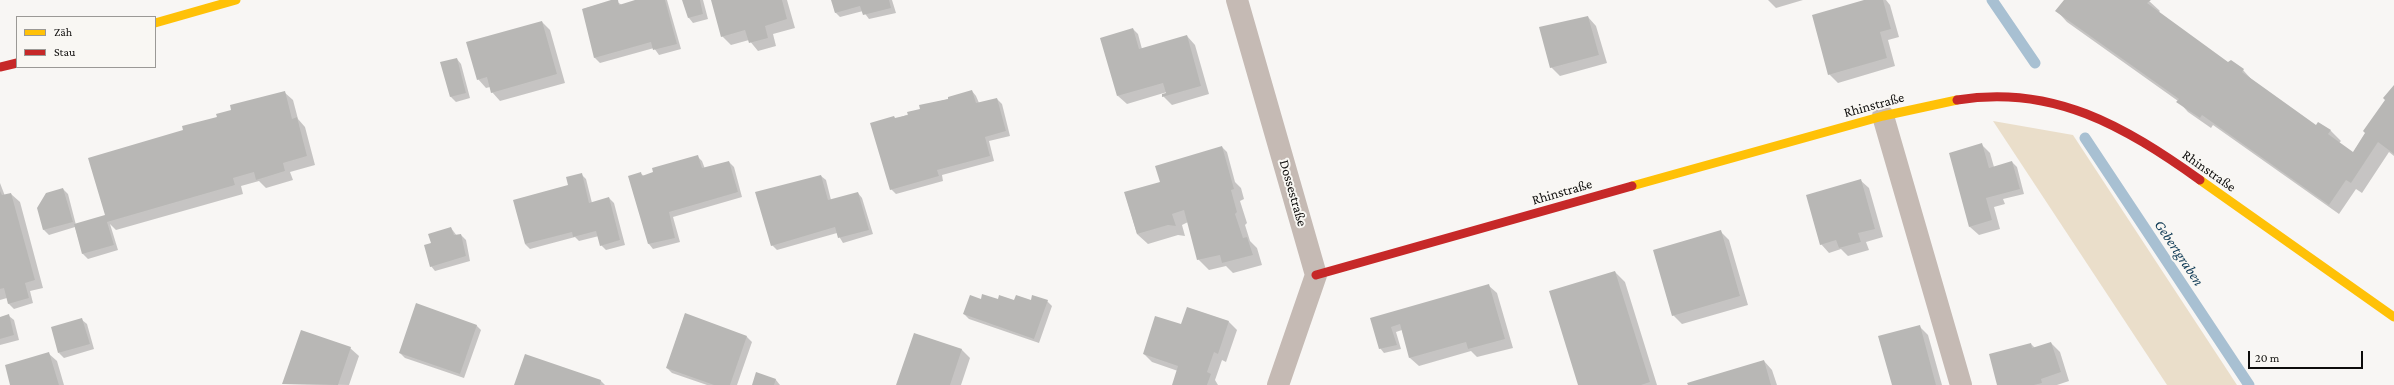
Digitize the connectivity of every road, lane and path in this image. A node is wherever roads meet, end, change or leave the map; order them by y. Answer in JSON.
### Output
{"nodes":[{"id":1,"x":236,"y":0,"type":"edge"},
{"id":2,"x":1237,"y":0,"type":"edge"},
{"id":3,"x":156,"y":23,"type":"edge"},
{"id":4,"x":16,"y":63,"type":"edge"},
{"id":5,"x":0,"y":68,"type":"edge"},
{"id":6,"x":1883,"y":116,"type":"junction"},
{"id":7,"x":1316,"y":275,"type":"junction"},
{"id":8,"x":2394,"y":317,"type":"edge"},
{"id":9,"x":1278,"y":385,"type":"edge"},
{"id":10,"x":1961,"y":385,"type":"edge"}],
"edges":[{"from":1,"to":3,"type":"street"},
{"from":2,"to":7,"type":"street","name":"Dossestraße"},
{"from":4,"to":5,"type":"street"},
{"from":6,"to":7,"type":"street","name":"Rhinstraße"},
{"from":6,"to":8,"type":"street","name":"Rhinstraße"},
{"from":6,"to":10,"type":"street"},
{"from":7,"to":9,"type":"street"}]}
